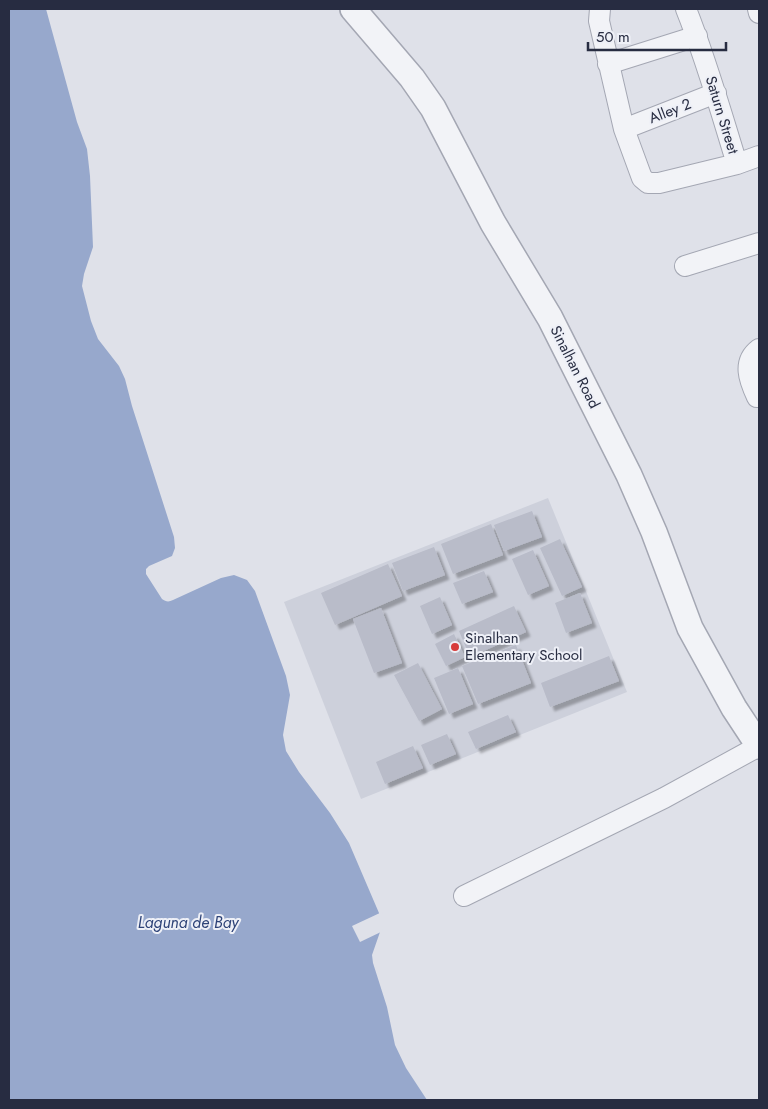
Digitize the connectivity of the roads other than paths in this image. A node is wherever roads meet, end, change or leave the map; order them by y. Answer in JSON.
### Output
{"nodes":[{"id":1,"x":352,"y":9,"type":"edge"},
{"id":2,"x":600,"y":9,"type":"edge"},
{"id":3,"x":686,"y":9,"type":"edge"},
{"id":4,"x":758,"y":9,"type":"edge"},
{"id":5,"x":759,"y":12,"type":"edge"},
{"id":6,"x":697,"y":36,"type":"junction"},
{"id":7,"x":608,"y":64,"type":"junction"},
{"id":8,"x":716,"y":93,"type":"junction"},
{"id":9,"x":624,"y":129,"type":"junction"},
{"id":10,"x":759,"y":156,"type":"edge"},
{"id":11,"x":737,"y":164,"type":"junction"},
{"id":12,"x":759,"y":243,"type":"edge"},
{"id":13,"x":685,"y":266,"type":"dead end"},
{"id":14,"x":759,"y":349,"type":"edge"},
{"id":15,"x":759,"y":397,"type":"edge"},
{"id":16,"x":759,"y":746,"type":"edge"},
{"id":17,"x":464,"y":896,"type":"dead end"}],
"edges":[{"from":1,"to":16,"type":"street","name":"Sinalhan Road"},
{"from":2,"to":7,"type":"street"},
{"from":3,"to":6,"type":"street","name":"Saturn Street"},
{"from":4,"to":5,"type":"street"},
{"from":6,"to":7,"type":"street"},
{"from":6,"to":8,"type":"street","name":"Saturn Street"},
{"from":7,"to":9,"type":"street"},
{"from":8,"to":9,"type":"street","name":"Alley 2"},
{"from":8,"to":11,"type":"street","name":"Saturn Street"},
{"from":9,"to":11,"type":"street"},
{"from":10,"to":11,"type":"street"},
{"from":12,"to":13,"type":"street"},
{"from":14,"to":15,"type":"street"},
{"from":16,"to":17,"type":"street"}]}
